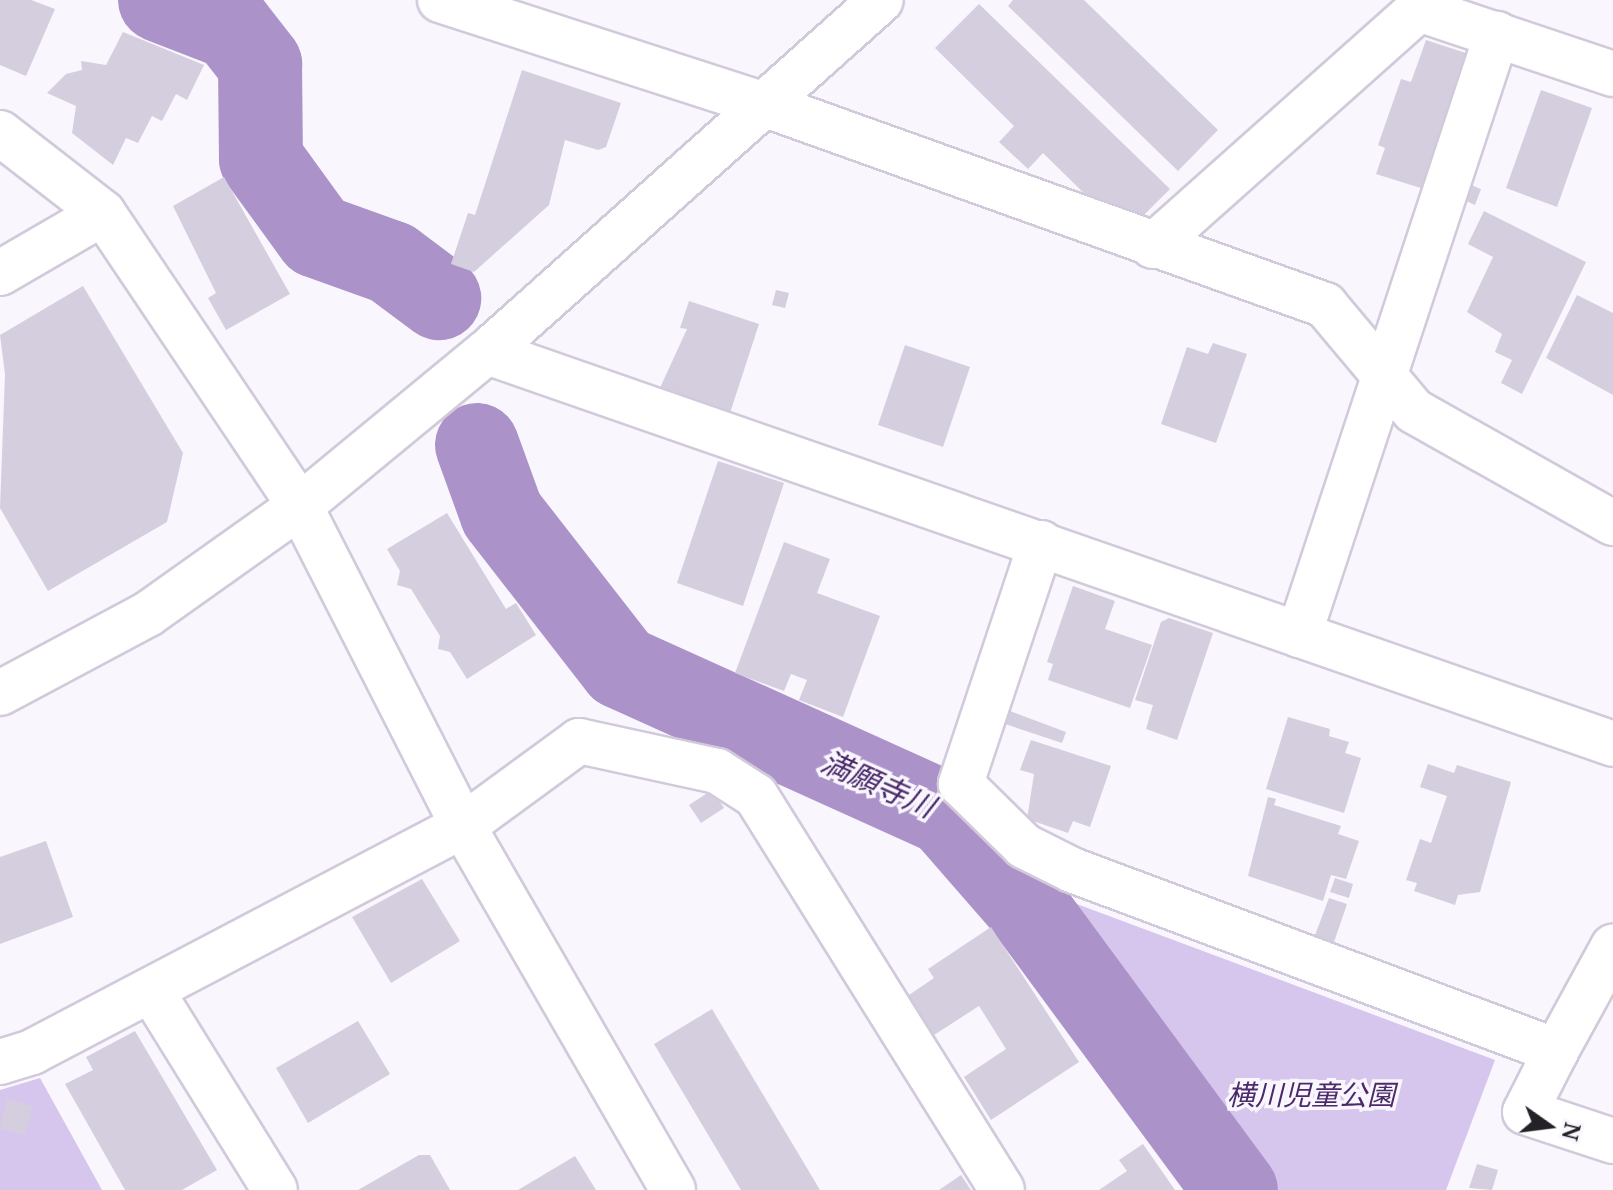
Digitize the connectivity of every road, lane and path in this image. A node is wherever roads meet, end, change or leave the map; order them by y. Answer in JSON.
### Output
{"nodes":[{"id":1,"x":440,"y":0,"type":"edge"},
{"id":2,"x":881,"y":0,"type":"edge"},
{"id":3,"x":1424,"y":4,"type":"edge"},
{"id":4,"x":541,"y":16,"type":"edge"},
{"id":5,"x":1497,"y":34,"type":"junction"},
{"id":6,"x":1613,"y":74,"type":"edge"},
{"id":7,"x":766,"y":105,"type":"junction"},
{"id":8,"x":0,"y":133,"type":"edge"},
{"id":9,"x":103,"y":213,"type":"junction"},
{"id":10,"x":1153,"y":246,"type":"junction"},
{"id":11,"x":0,"y":273,"type":"edge"},
{"id":12,"x":487,"y":352,"type":"junction"},
{"id":13,"x":1384,"y":375,"type":"junction"},
{"id":14,"x":300,"y":506,"type":"junction"},
{"id":15,"x":1613,"y":523,"type":"edge"},
{"id":16,"x":1041,"y":543,"type":"junction"},
{"id":17,"x":1299,"y":635,"type":"junction"},
{"id":18,"x":0,"y":693,"type":"edge"},
{"id":19,"x":1613,"y":744,"type":"edge"},
{"id":20,"x":463,"y":826,"type":"junction"},
{"id":21,"x":1613,"y":947,"type":"edge"},
{"id":22,"x":151,"y":990,"type":"junction"},
{"id":23,"x":1556,"y":1051,"type":"junction"},
{"id":24,"x":0,"y":1062,"type":"edge"},
{"id":25,"x":1613,"y":1141,"type":"edge"},
{"id":26,"x":275,"y":1190,"type":"edge"},
{"id":27,"x":673,"y":1190,"type":"edge"},
{"id":28,"x":1002,"y":1190,"type":"edge"}],
"edges":[{"from":1,"to":4,"type":"street"},
{"from":2,"to":7,"type":"street"},
{"from":3,"to":5,"type":"street"},
{"from":3,"to":10,"type":"street"},
{"from":4,"to":7,"type":"street"},
{"from":5,"to":6,"type":"street"},
{"from":5,"to":13,"type":"street"},
{"from":7,"to":10,"type":"street"},
{"from":7,"to":12,"type":"street"},
{"from":8,"to":9,"type":"street"},
{"from":9,"to":11,"type":"street"},
{"from":9,"to":14,"type":"street"},
{"from":10,"to":13,"type":"street"},
{"from":12,"to":14,"type":"street"},
{"from":12,"to":16,"type":"street"},
{"from":13,"to":15,"type":"street"},
{"from":13,"to":17,"type":"street"},
{"from":14,"to":18,"type":"street"},
{"from":14,"to":20,"type":"street"},
{"from":16,"to":17,"type":"street"},
{"from":16,"to":23,"type":"street"},
{"from":17,"to":19,"type":"street"},
{"from":20,"to":22,"type":"street"},
{"from":20,"to":27,"type":"street"},
{"from":20,"to":28,"type":"street"},
{"from":21,"to":23,"type":"street"},
{"from":22,"to":24,"type":"street"},
{"from":22,"to":26,"type":"street"},
{"from":23,"to":25,"type":"street"}]}
